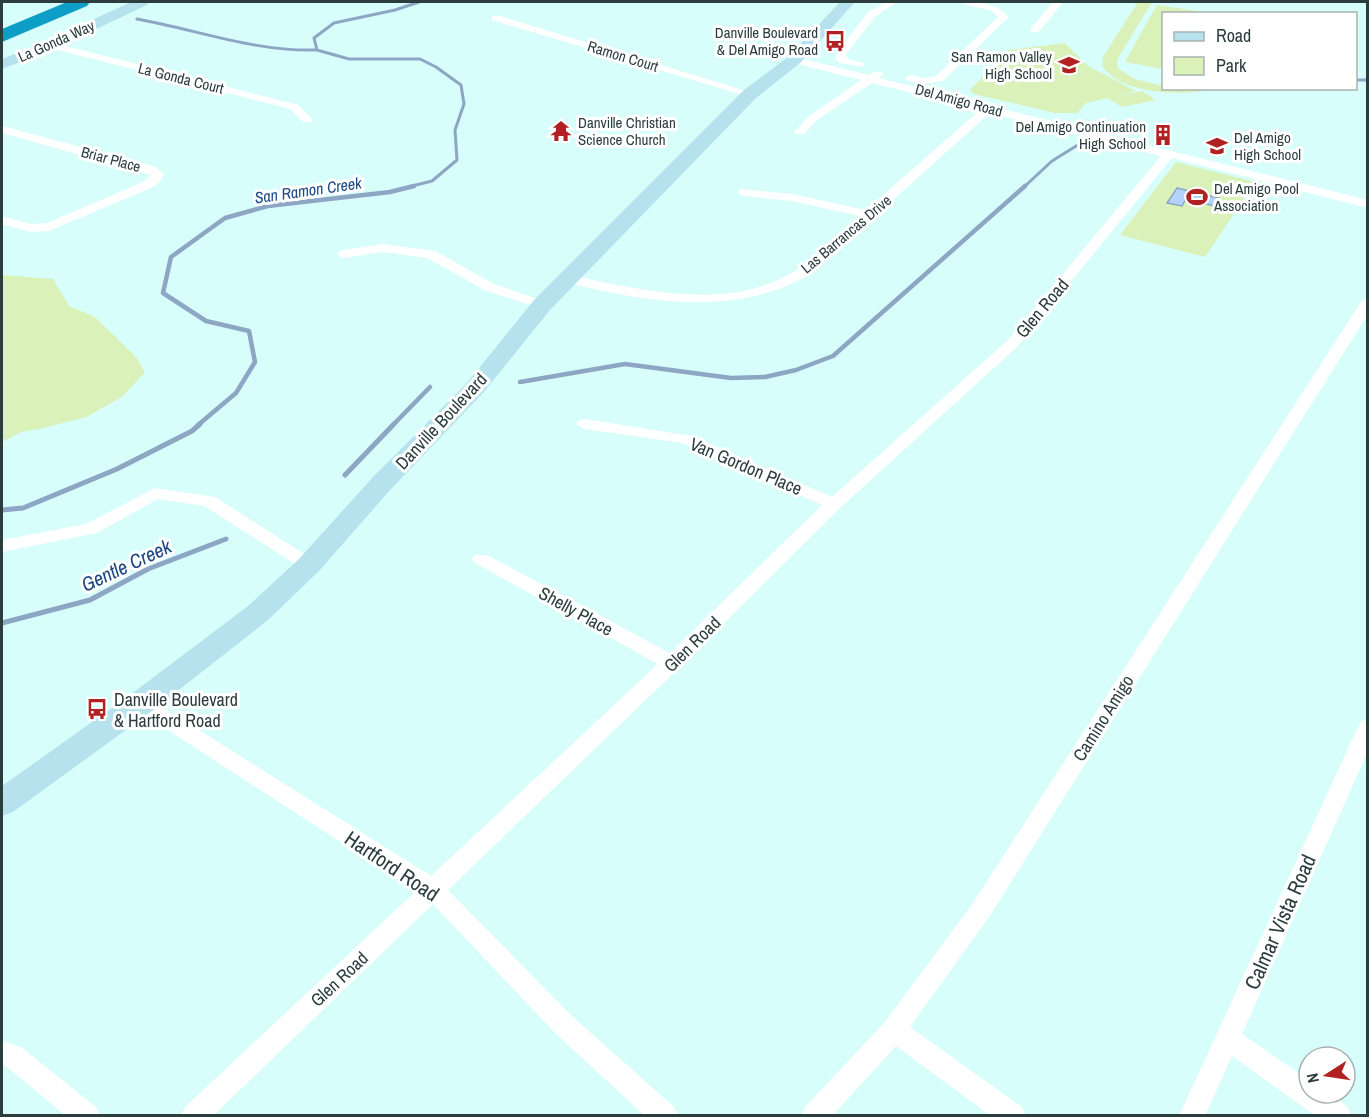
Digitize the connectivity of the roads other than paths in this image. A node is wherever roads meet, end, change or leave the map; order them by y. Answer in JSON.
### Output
{"nodes":[{"id":1,"x":46,"y":2,"type":"edge"},
{"id":2,"x":81,"y":2,"type":"edge"},
{"id":3,"x":142,"y":2,"type":"edge"},
{"id":4,"x":848,"y":2,"type":"edge"},
{"id":5,"x":892,"y":2,"type":"edge"},
{"id":6,"x":962,"y":2,"type":"edge"},
{"id":7,"x":1054,"y":2,"type":"edge"},
{"id":8,"x":496,"y":18,"type":"dead end"},
{"id":9,"x":2,"y":21,"type":"edge"},
{"id":10,"x":1035,"y":30,"type":"dead end"},
{"id":11,"x":2,"y":36,"type":"edge"},
{"id":12,"x":50,"y":45,"type":"junction"},
{"id":13,"x":794,"y":60,"type":"junction"},
{"id":14,"x":2,"y":64,"type":"edge"},
{"id":15,"x":885,"y":71,"type":"junction"},
{"id":16,"x":871,"y":77,"type":"junction"},
{"id":17,"x":750,"y":94,"type":"junction"},
{"id":18,"x":989,"y":108,"type":"junction"},
{"id":19,"x":308,"y":120,"type":"dead end"},
{"id":20,"x":2,"y":130,"type":"edge"},
{"id":21,"x":800,"y":132,"type":"dead end"},
{"id":22,"x":1169,"y":154,"type":"junction"},
{"id":23,"x":744,"y":192,"type":"dead end"},
{"id":24,"x":1368,"y":204,"type":"edge"},
{"id":25,"x":870,"y":215,"type":"junction"},
{"id":26,"x":2,"y":219,"type":"edge"},
{"id":27,"x":343,"y":254,"type":"dead end"},
{"id":28,"x":569,"y":279,"type":"junction"},
{"id":29,"x":1368,"y":302,"type":"edge"},
{"id":30,"x":542,"y":305,"type":"junction"},
{"id":31,"x":584,"y":424,"type":"dead end"},
{"id":32,"x":834,"y":504,"type":"junction"},
{"id":33,"x":2,"y":546,"type":"edge"},
{"id":34,"x":481,"y":559,"type":"dead end"},
{"id":35,"x":309,"y":566,"type":"junction"},
{"id":36,"x":672,"y":663,"type":"junction"},
{"id":37,"x":141,"y":703,"type":"junction"},
{"id":38,"x":1368,"y":728,"type":"edge"},
{"id":39,"x":2,"y":803,"type":"edge"},
{"id":40,"x":434,"y":890,"type":"junction"},
{"id":41,"x":894,"y":1030,"type":"junction"},
{"id":42,"x":1228,"y":1039,"type":"junction"},
{"id":43,"x":2,"y":1053,"type":"edge"},
{"id":44,"x":87,"y":1116,"type":"edge"},
{"id":45,"x":194,"y":1116,"type":"edge"},
{"id":46,"x":665,"y":1116,"type":"edge"},
{"id":47,"x":814,"y":1116,"type":"edge"},
{"id":48,"x":1013,"y":1116,"type":"edge"},
{"id":49,"x":1192,"y":1116,"type":"edge"},
{"id":50,"x":1339,"y":1116,"type":"edge"}],
"edges":[{"from":1,"to":9,"type":"highway"},
{"from":2,"to":11,"type":"highway"},
{"from":3,"to":12,"type":"main road","name":"La Gonda Way"},
{"from":4,"to":13,"type":"main road","name":"Danville Boulevard"},
{"from":5,"to":15,"type":"street"},
{"from":6,"to":15,"type":"street"},
{"from":7,"to":10,"type":"street"},
{"from":8,"to":17,"type":"street","name":"Ramon Court"},
{"from":12,"to":14,"type":"main road","name":"La Gonda Way"},
{"from":12,"to":19,"type":"street","name":"La Gonda Court"},
{"from":13,"to":16,"type":"street","name":"Del Amigo Road"},
{"from":13,"to":17,"type":"main road","name":"Danville Boulevard"},
{"from":15,"to":16,"type":"street"},
{"from":16,"to":18,"type":"street","name":"Del Amigo Road"},
{"from":16,"to":21,"type":"street"},
{"from":17,"to":28,"type":"main road","name":"Danville Boulevard"},
{"from":18,"to":22,"type":"street","name":"Del Amigo Road"},
{"from":18,"to":25,"type":"street","name":"Las Barrancas Drive"},
{"from":20,"to":26,"type":"street","name":"Briar Place"},
{"from":22,"to":24,"type":"street","name":"Del Amigo Road"},
{"from":22,"to":32,"type":"street","name":"Glen Road"},
{"from":23,"to":25,"type":"street"},
{"from":25,"to":28,"type":"street","name":"Las Barrancas Drive"},
{"from":27,"to":30,"type":"street"},
{"from":28,"to":30,"type":"main road","name":"Danville Boulevard"},
{"from":29,"to":41,"type":"street","name":"Camino Amigo"},
{"from":30,"to":35,"type":"main road","name":"Danville Boulevard"},
{"from":31,"to":32,"type":"street","name":"Van Gordon Place"},
{"from":32,"to":36,"type":"street","name":"Glen Road"},
{"from":33,"to":35,"type":"street"},
{"from":34,"to":36,"type":"street","name":"Shelly Place"},
{"from":35,"to":37,"type":"main road","name":"Danville Boulevard"},
{"from":36,"to":40,"type":"street","name":"Glen Road"},
{"from":37,"to":39,"type":"main road","name":"Danville Boulevard"},
{"from":37,"to":40,"type":"street","name":"Hartford Road"},
{"from":38,"to":42,"type":"street","name":"Calmar Vista Road"},
{"from":40,"to":45,"type":"street","name":"Glen Road"},
{"from":40,"to":46,"type":"street","name":"Hartford Road"},
{"from":41,"to":47,"type":"street","name":"Camino Amigo"},
{"from":41,"to":48,"type":"street"},
{"from":42,"to":49,"type":"street","name":"Calmar Vista Road"},
{"from":42,"to":50,"type":"street"},
{"from":43,"to":44,"type":"street"}]}
